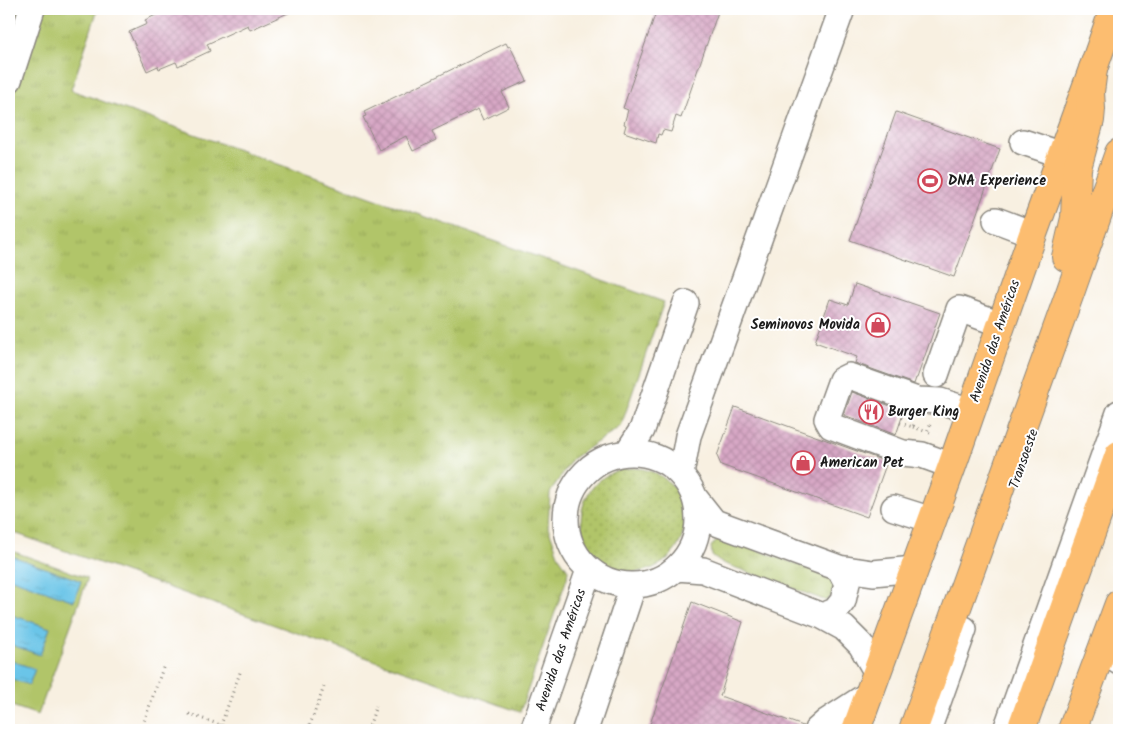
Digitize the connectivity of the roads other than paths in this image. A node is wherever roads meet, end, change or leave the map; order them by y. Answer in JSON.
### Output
{"nodes":[{"id":1,"x":32,"y":9,"type":"edge"},
{"id":2,"x":842,"y":9,"type":"edge"},
{"id":3,"x":1114,"y":9,"type":"edge"},
{"id":4,"x":1093,"y":70,"type":"junction"},
{"id":5,"x":9,"y":80,"type":"edge"},
{"id":6,"x":1024,"y":142,"type":"dead end"},
{"id":7,"x":1119,"y":152,"type":"edge"},
{"id":8,"x":1062,"y":154,"type":"junction"},
{"id":9,"x":1118,"y":194,"type":"edge"},
{"id":10,"x":996,"y":220,"type":"dead end"},
{"id":11,"x":1033,"y":234,"type":"junction"},
{"id":12,"x":1071,"y":290,"type":"junction"},
{"id":13,"x":686,"y":303,"type":"dead end"},
{"id":14,"x":1001,"y":324,"type":"junction"},
{"id":15,"x":936,"y":375,"type":"dead end"},
{"id":16,"x":970,"y":412,"type":"junction"},
{"id":17,"x":1119,"y":413,"type":"edge"},
{"id":18,"x":627,"y":453,"type":"junction"},
{"id":19,"x":1119,"y":455,"type":"edge"},
{"id":20,"x":952,"y":466,"type":"junction"},
{"id":21,"x":681,"y":474,"type":"junction"},
{"id":22,"x":695,"y":498,"type":"junction"},
{"id":23,"x":1119,"y":499,"type":"edge"},
{"id":24,"x":894,"y":508,"type":"dead end"},
{"id":25,"x":932,"y":520,"type":"junction"},
{"id":26,"x":677,"y":568,"type":"junction"},
{"id":27,"x":839,"y":568,"type":"junction"},
{"id":28,"x":914,"y":569,"type":"junction"},
{"id":29,"x":589,"y":570,"type":"junction"},
{"id":30,"x":633,"y":586,"type":"junction"},
{"id":31,"x":1068,"y":602,"type":"junction"},
{"id":32,"x":1118,"y":612,"type":"edge"},
{"id":33,"x":822,"y":616,"type":"junction"},
{"id":34,"x":1111,"y":655,"type":"edge"},
{"id":35,"x":873,"y":684,"type":"junction"},
{"id":36,"x":533,"y":730,"type":"edge"},
{"id":37,"x":585,"y":730,"type":"edge"},
{"id":38,"x":817,"y":730,"type":"edge"},
{"id":39,"x":856,"y":730,"type":"edge"},
{"id":40,"x":913,"y":730,"type":"edge"},
{"id":41,"x":928,"y":730,"type":"edge"},
{"id":42,"x":1006,"y":730,"type":"edge"},
{"id":43,"x":1022,"y":730,"type":"edge"},
{"id":44,"x":1072,"y":730,"type":"edge"}],
"edges":[{"from":1,"to":5,"type":"street"},
{"from":2,"to":21,"type":"street"},
{"from":3,"to":4,"type":"main road","name":"Avenida das Américas"},
{"from":4,"to":8,"type":"main road","name":"Avenida das Américas"},
{"from":4,"to":12,"type":"main road"},
{"from":6,"to":8,"type":"street"},
{"from":7,"to":12,"type":"main road"},
{"from":8,"to":11,"type":"main road","name":"Avenida das Américas"},
{"from":9,"to":41,"type":"street","name":"Transoeste"},
{"from":10,"to":11,"type":"street"},
{"from":11,"to":14,"type":"main road","name":"Avenida das Américas"},
{"from":12,"to":40,"type":"main road"},
{"from":13,"to":18,"type":"street"},
{"from":14,"to":15,"type":"street"},
{"from":14,"to":16,"type":"main road","name":"Avenida das Américas"},
{"from":16,"to":20,"type":"main road","name":"Avenida das Américas"},
{"from":16,"to":20,"type":"street"},
{"from":17,"to":42,"type":"street"},
{"from":18,"to":21,"type":"street"},
{"from":18,"to":29,"type":"street"},
{"from":19,"to":31,"type":"main road"},
{"from":20,"to":25,"type":"main road","name":"Avenida das Américas"},
{"from":21,"to":22,"type":"street"},
{"from":22,"to":26,"type":"street"},
{"from":22,"to":27,"type":"street"},
{"from":23,"to":31,"type":"main road"},
{"from":24,"to":25,"type":"street"},
{"from":25,"to":28,"type":"main road","name":"Avenida das Américas"},
{"from":26,"to":30,"type":"street"},
{"from":26,"to":33,"type":"street"},
{"from":27,"to":28,"type":"street"},
{"from":27,"to":33,"type":"street"},
{"from":28,"to":35,"type":"main road","name":"Avenida das Américas"},
{"from":29,"to":30,"type":"street"},
{"from":29,"to":36,"type":"street","name":"Avenida das Américas"},
{"from":30,"to":37,"type":"street"},
{"from":31,"to":43,"type":"main road"},
{"from":32,"to":34,"type":"main road"},
{"from":33,"to":35,"type":"street"},
{"from":34,"to":44,"type":"main road"},
{"from":35,"to":38,"type":"street"},
{"from":35,"to":39,"type":"main road","name":"Avenida das Américas"}]}
